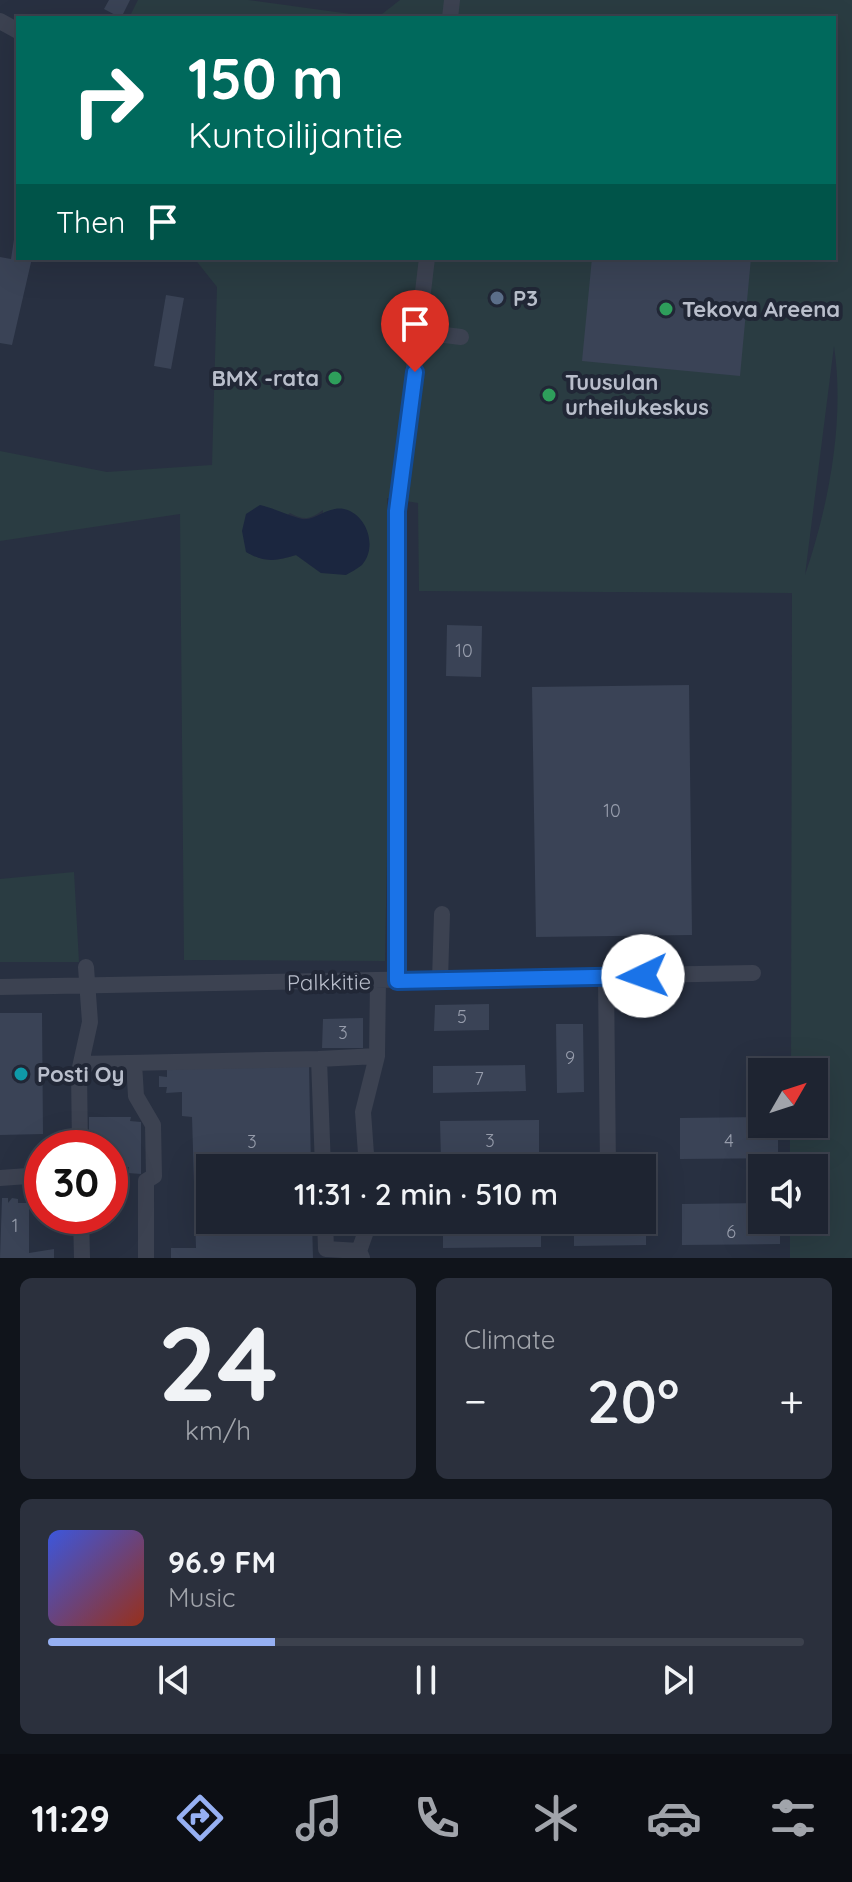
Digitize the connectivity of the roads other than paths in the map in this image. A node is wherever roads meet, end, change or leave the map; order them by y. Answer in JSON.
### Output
{"nodes":[{"id":1,"x":423,"y":264,"type":"edge"},
{"id":2,"x":420,"y":332,"type":"junction"},
{"id":3,"x":461,"y":337,"type":"dead end"},
{"id":4,"x":442,"y":914,"type":"dead end"},
{"id":5,"x":86,"y":967,"type":"dead end"},
{"id":6,"x":753,"y":973,"type":"dead end"},
{"id":7,"x":606,"y":978,"type":"junction"},
{"id":8,"x":440,"y":980,"type":"junction"},
{"id":9,"x":378,"y":981,"type":"junction"},
{"id":10,"x":397,"y":981,"type":"junction"},
{"id":11,"x":87,"y":986,"type":"junction"},
{"id":12,"x":0,"y":987,"type":"edge"},
{"id":13,"x":377,"y":1056,"type":"junction"},
{"id":14,"x":319,"y":1059,"type":"junction"},
{"id":15,"x":134,"y":1063,"type":"junction"},
{"id":16,"x":81,"y":1064,"type":"junction"},
{"id":17,"x":80,"y":1130,"type":"edge"},
{"id":18,"x":322,"y":1154,"type":"edge"},
{"id":19,"x":366,"y":1154,"type":"edge"},
{"id":20,"x":608,"y":1154,"type":"edge"},
{"id":21,"x":24,"y":1176,"type":"edge"},
{"id":22,"x":0,"y":1178,"type":"edge"},
{"id":23,"x":81,"y":1234,"type":"edge"},
{"id":24,"x":325,"y":1234,"type":"edge"},
{"id":25,"x":366,"y":1234,"type":"edge"},
{"id":26,"x":360,"y":1254,"type":"edge"},
{"id":27,"x":82,"y":1258,"type":"edge"},
{"id":28,"x":146,"y":1258,"type":"edge"}],
"edges":[{"from":1,"to":2,"type":"street"},
{"from":2,"to":3,"type":"street"},
{"from":2,"to":10,"type":"street"},
{"from":4,"to":8,"type":"street"},
{"from":5,"to":11,"type":"street"},
{"from":6,"to":7,"type":"street","name":"Palkkitie"},
{"from":7,"to":8,"type":"street","name":"Palkkitie"},
{"from":7,"to":20,"type":"street"},
{"from":8,"to":10,"type":"street","name":"Palkkitie"},
{"from":9,"to":10,"type":"street","name":"Palkkitie"},
{"from":9,"to":11,"type":"street","name":"Palkkitie"},
{"from":9,"to":13,"type":"street"},
{"from":11,"to":12,"type":"street","name":"Palkkitie"},
{"from":11,"to":16,"type":"street"},
{"from":13,"to":14,"type":"street"},
{"from":13,"to":19,"type":"street"},
{"from":14,"to":15,"type":"street"},
{"from":14,"to":18,"type":"street"},
{"from":15,"to":16,"type":"street"},
{"from":15,"to":28,"type":"street"},
{"from":16,"to":17,"type":"street"},
{"from":21,"to":22,"type":"street"},
{"from":23,"to":27,"type":"street"},
{"from":24,"to":26,"type":"street"},
{"from":25,"to":26,"type":"street"}]}
